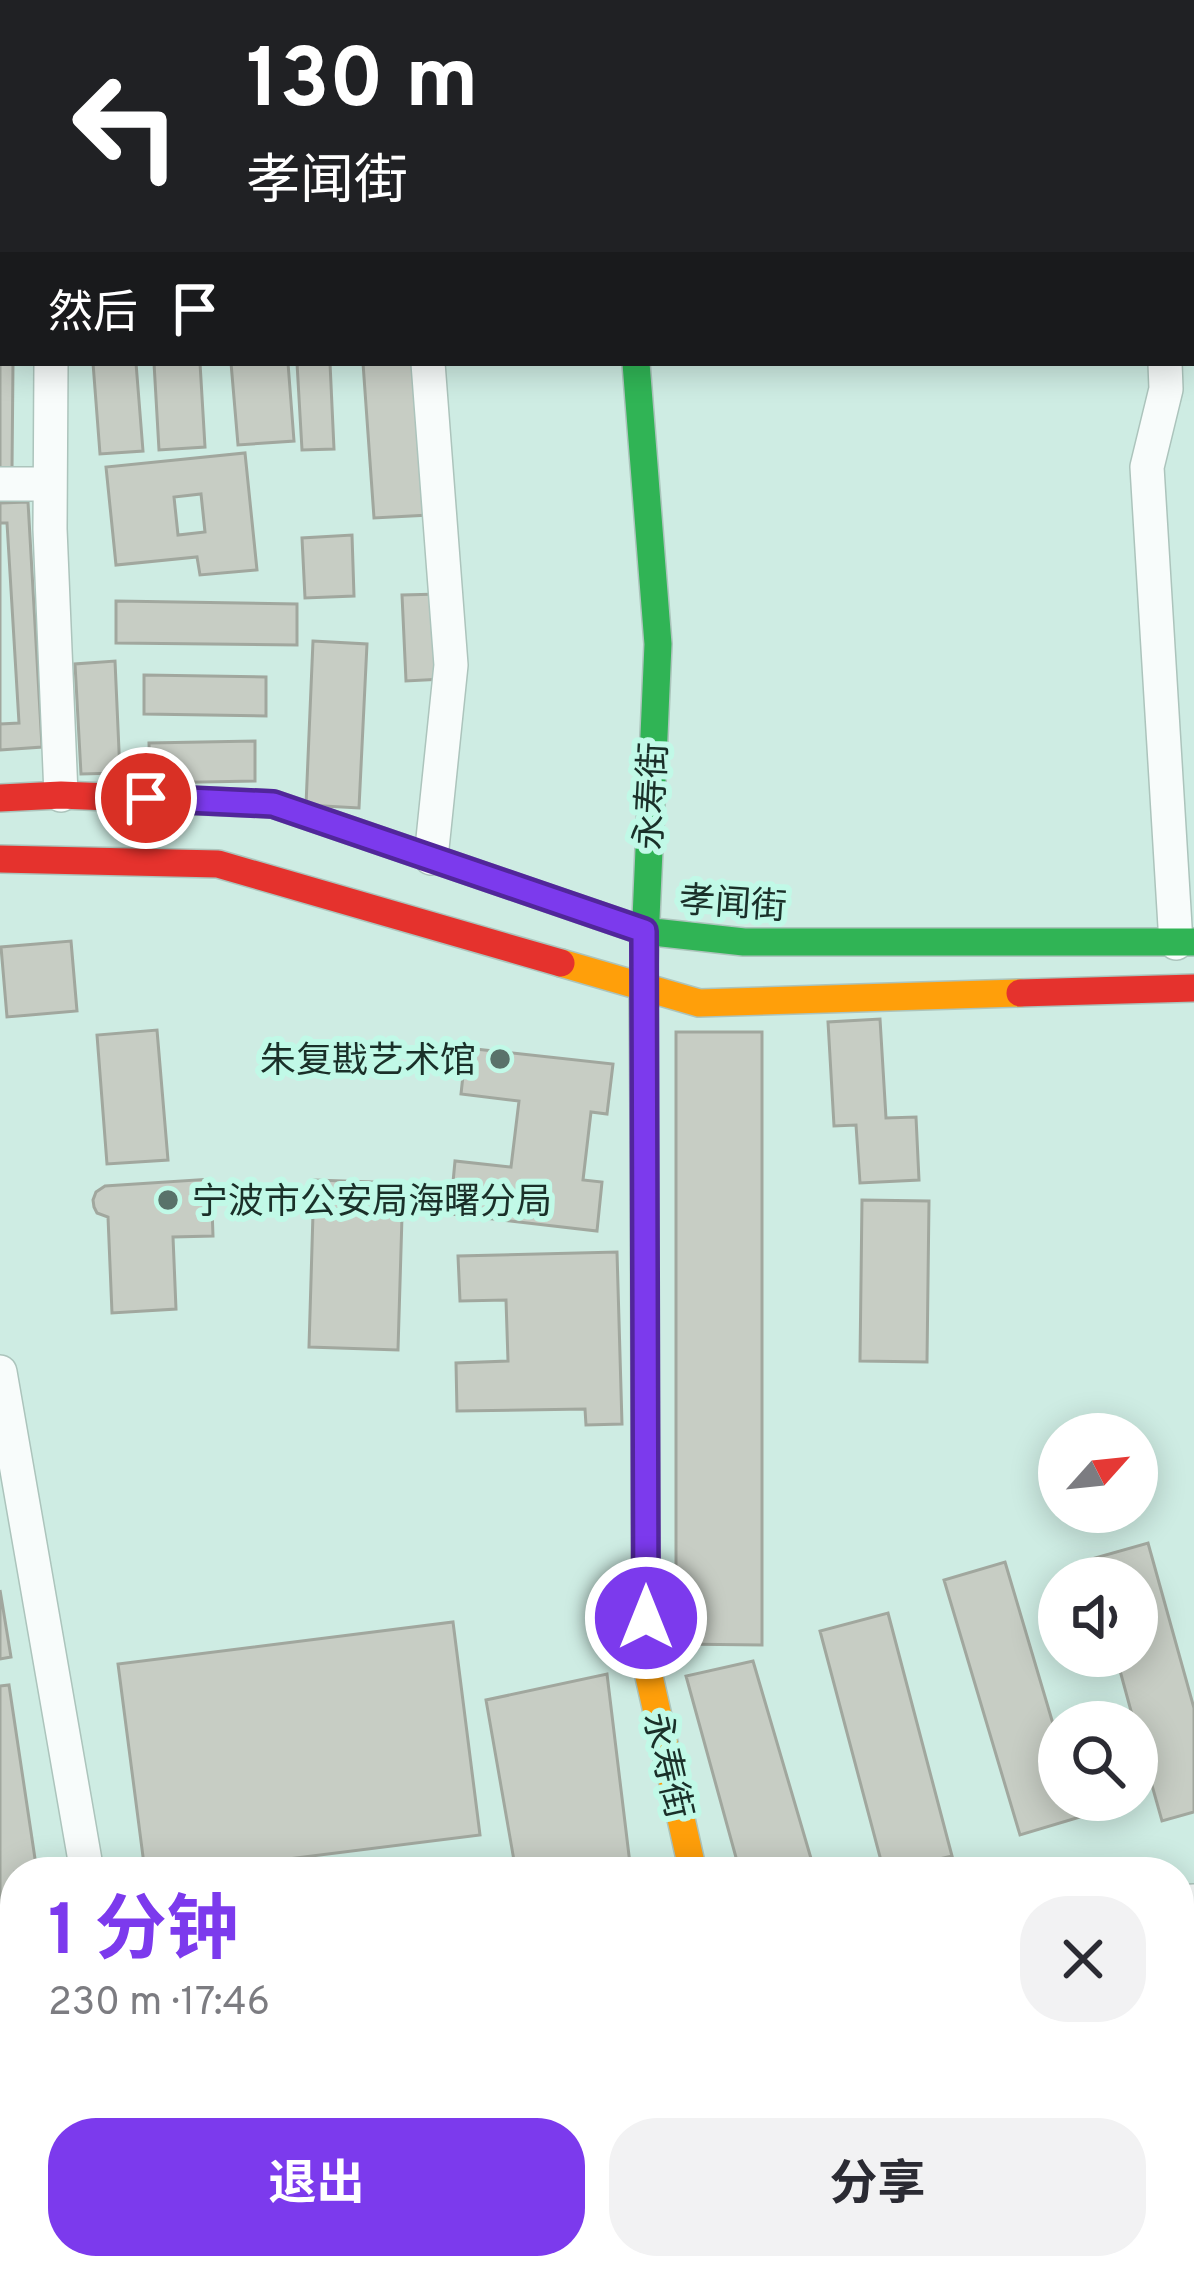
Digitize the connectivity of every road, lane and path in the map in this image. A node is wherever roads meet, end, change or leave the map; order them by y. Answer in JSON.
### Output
{"nodes":[{"id":1,"x":51,"y":366,"type":"edge"},
{"id":2,"x":428,"y":366,"type":"edge"},
{"id":3,"x":636,"y":366,"type":"edge"},
{"id":4,"x":1165,"y":366,"type":"edge"},
{"id":5,"x":0,"y":484,"type":"edge"},
{"id":6,"x":50,"y":484,"type":"junction"},
{"id":7,"x":61,"y":794,"type":"junction"},
{"id":8,"x":0,"y":798,"type":"edge"},
{"id":9,"x":430,"y":858,"type":"junction"},
{"id":10,"x":0,"y":859,"type":"edge"},
{"id":11,"x":644,"y":931,"type":"junction"},
{"id":12,"x":1185,"y":943,"type":"edge"},
{"id":13,"x":643,"y":987,"type":"junction"},
{"id":14,"x":1194,"y":988,"type":"edge"},
{"id":15,"x":0,"y":1372,"type":"edge"},
{"id":16,"x":9,"y":1484,"type":"edge"},
{"id":17,"x":84,"y":1857,"type":"edge"},
{"id":18,"x":690,"y":1857,"type":"edge"}],
"edges":[{"from":1,"to":6,"type":"street"},
{"from":2,"to":9,"type":"street"},
{"from":3,"to":11,"type":"street","name":"永寿街"},
{"from":4,"to":12,"type":"street"},
{"from":5,"to":6,"type":"street"},
{"from":6,"to":7,"type":"street"},
{"from":7,"to":8,"type":"street","name":"孝闻街"},
{"from":7,"to":9,"type":"street","name":"孝闻街"},
{"from":9,"to":11,"type":"street","name":"孝闻街"},
{"from":10,"to":13,"type":"street"},
{"from":11,"to":12,"type":"street","name":"孝闻街"},
{"from":11,"to":13,"type":"street","name":"永寿街"},
{"from":13,"to":14,"type":"street"},
{"from":13,"to":18,"type":"street","name":"永寿街"},
{"from":15,"to":16,"type":"street"},
{"from":16,"to":17,"type":"street"}]}
